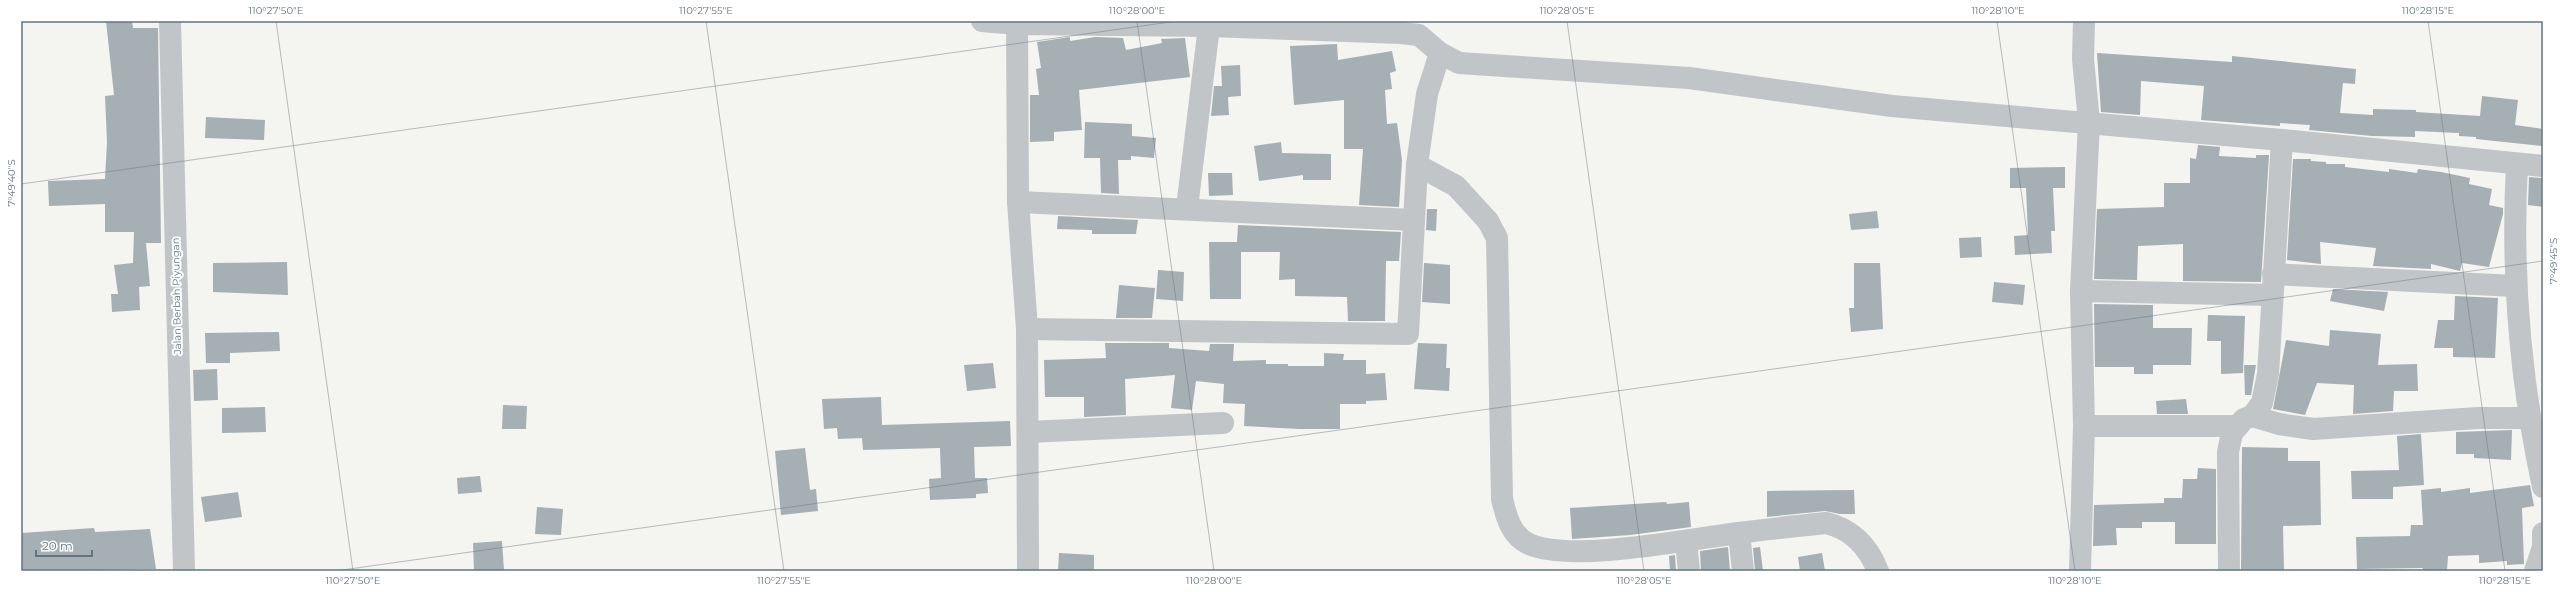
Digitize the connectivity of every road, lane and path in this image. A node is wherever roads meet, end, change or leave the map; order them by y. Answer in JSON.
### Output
{"nodes":[{"id":1,"x":170,"y":21,"type":"edge"},
{"id":2,"x":982,"y":21,"type":"edge"},
{"id":3,"x":2084,"y":21,"type":"edge"},
{"id":4,"x":1017,"y":22,"type":"edge"},
{"id":5,"x":1209,"y":24,"type":"edge"},
{"id":6,"x":1450,"y":58,"type":"junction"},
{"id":7,"x":2089,"y":122,"type":"junction"},
{"id":8,"x":2282,"y":140,"type":"junction"},
{"id":9,"x":2518,"y":164,"type":"junction"},
{"id":10,"x":1417,"y":165,"type":"junction"},
{"id":11,"x":2543,"y":166,"type":"edge"},
{"id":12,"x":1018,"y":202,"type":"junction"},
{"id":13,"x":1187,"y":208,"type":"junction"},
{"id":14,"x":1414,"y":220,"type":"junction"},
{"id":15,"x":2273,"y":285,"type":"junction"},
{"id":16,"x":2516,"y":286,"type":"junction"},
{"id":17,"x":2081,"y":291,"type":"junction"},
{"id":18,"x":1027,"y":329,"type":"junction"},
{"id":19,"x":2529,"y":418,"type":"junction"},
{"id":20,"x":2245,"y":421,"type":"junction"},
{"id":21,"x":1223,"y":423,"type":"dead end"},
{"id":22,"x":2084,"y":426,"type":"junction"},
{"id":23,"x":1028,"y":432,"type":"junction"},
{"id":24,"x":2543,"y":487,"type":"edge"},
{"id":25,"x":1739,"y":532,"type":"junction"},
{"id":26,"x":2543,"y":533,"type":"edge"},
{"id":27,"x":1686,"y":541,"type":"junction"},
{"id":28,"x":184,"y":571,"type":"edge"},
{"id":29,"x":1028,"y":571,"type":"edge"},
{"id":30,"x":1689,"y":571,"type":"edge"},
{"id":31,"x":1743,"y":571,"type":"edge"},
{"id":32,"x":1878,"y":571,"type":"edge"},
{"id":33,"x":2080,"y":571,"type":"edge"},
{"id":34,"x":2229,"y":571,"type":"edge"},
{"id":35,"x":2535,"y":571,"type":"edge"}],
"edges":[{"from":1,"to":28,"type":"street","name":"Jalan Berbah Piyungan"},
{"from":2,"to":4,"type":"street"},
{"from":3,"to":7,"type":"street"},
{"from":4,"to":5,"type":"street"},
{"from":4,"to":12,"type":"street"},
{"from":5,"to":6,"type":"street"},
{"from":5,"to":13,"type":"street"},
{"from":6,"to":7,"type":"street"},
{"from":6,"to":10,"type":"street"},
{"from":7,"to":8,"type":"street"},
{"from":7,"to":17,"type":"street"},
{"from":8,"to":9,"type":"street"},
{"from":8,"to":15,"type":"street"},
{"from":9,"to":11,"type":"street"},
{"from":9,"to":16,"type":"street"},
{"from":10,"to":14,"type":"street"},
{"from":10,"to":27,"type":"street"},
{"from":12,"to":13,"type":"street"},
{"from":12,"to":18,"type":"street"},
{"from":13,"to":14,"type":"street"},
{"from":14,"to":18,"type":"street"},
{"from":15,"to":16,"type":"street"},
{"from":15,"to":17,"type":"street"},
{"from":15,"to":20,"type":"street"},
{"from":16,"to":19,"type":"street"},
{"from":17,"to":22,"type":"street"},
{"from":18,"to":23,"type":"street"},
{"from":19,"to":20,"type":"street"},
{"from":19,"to":24,"type":"street"},
{"from":20,"to":22,"type":"street"},
{"from":20,"to":34,"type":"street"},
{"from":21,"to":23,"type":"street"},
{"from":22,"to":33,"type":"street"},
{"from":23,"to":29,"type":"street"},
{"from":25,"to":27,"type":"street"},
{"from":25,"to":31,"type":"street"},
{"from":25,"to":32,"type":"street"},
{"from":26,"to":35,"type":"street"},
{"from":27,"to":30,"type":"street"}]}
